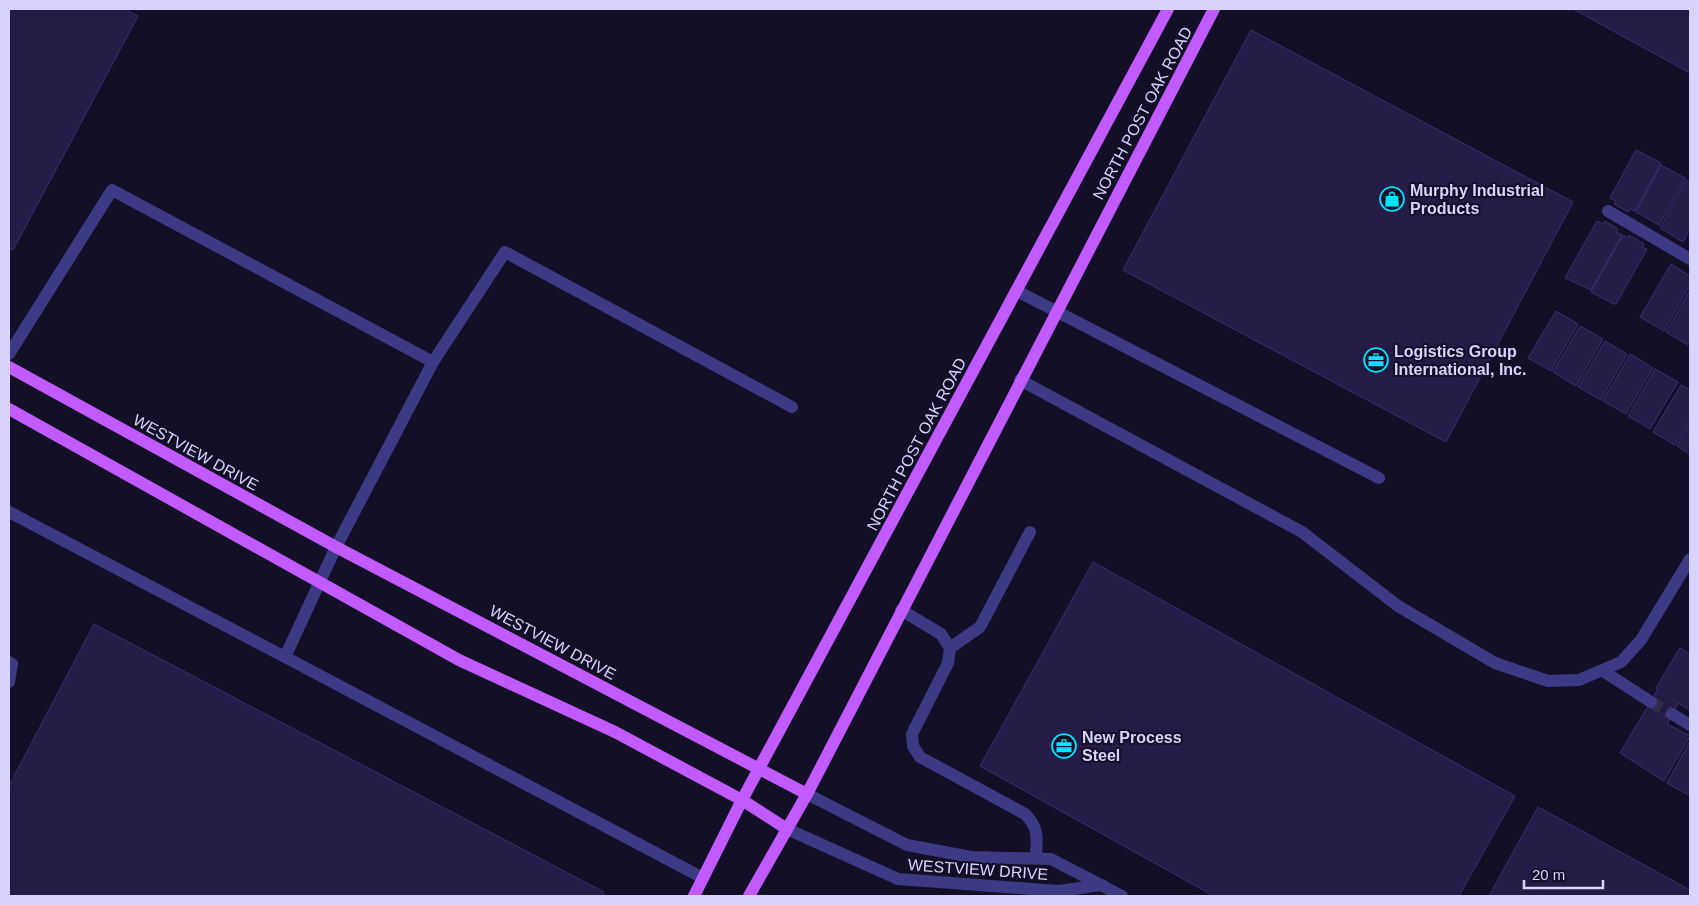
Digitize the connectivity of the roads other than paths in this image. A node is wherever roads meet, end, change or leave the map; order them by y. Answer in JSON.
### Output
{"nodes":[{"id":1,"x":1168,"y":9,"type":"edge"},
{"id":2,"x":1214,"y":9,"type":"edge"},
{"id":3,"x":1608,"y":210,"type":"dead end"},
{"id":4,"x":1690,"y":259,"type":"edge"},
{"id":5,"x":1017,"y":291,"type":"junction"},
{"id":6,"x":1056,"y":312,"type":"junction"},
{"id":7,"x":9,"y":354,"type":"edge"},
{"id":8,"x":433,"y":362,"type":"junction"},
{"id":9,"x":9,"y":367,"type":"edge"},
{"id":10,"x":1020,"y":380,"type":"junction"},
{"id":11,"x":792,"y":407,"type":"dead end"},
{"id":12,"x":9,"y":409,"type":"edge"},
{"id":13,"x":1379,"y":478,"type":"dead end"},
{"id":14,"x":9,"y":512,"type":"edge"},
{"id":15,"x":1030,"y":532,"type":"dead end"},
{"id":16,"x":336,"y":547,"type":"junction"},
{"id":17,"x":1690,"y":559,"type":"edge"},
{"id":18,"x":318,"y":582,"type":"junction"},
{"id":19,"x":902,"y":610,"type":"junction"},
{"id":20,"x":950,"y":648,"type":"junction"},
{"id":21,"x":285,"y":657,"type":"junction"},
{"id":22,"x":9,"y":662,"type":"edge"},
{"id":23,"x":1603,"y":671,"type":"junction"},
{"id":24,"x":9,"y":682,"type":"edge"},
{"id":25,"x":1651,"y":702,"type":"tunnel mouth"},
{"id":26,"x":1672,"y":714,"type":"tunnel mouth"},
{"id":27,"x":1690,"y":725,"type":"edge"},
{"id":28,"x":759,"y":769,"type":"junction"},
{"id":29,"x":807,"y":794,"type":"junction"},
{"id":30,"x":742,"y":800,"type":"junction"},
{"id":31,"x":787,"y":829,"type":"junction"},
{"id":32,"x":1036,"y":857,"type":"junction"},
{"id":33,"x":703,"y":878,"type":"junction"},
{"id":34,"x":950,"y":883,"type":"junction"},
{"id":35,"x":1102,"y":885,"type":"junction"},
{"id":36,"x":694,"y":896,"type":"edge"},
{"id":37,"x":749,"y":896,"type":"edge"},
{"id":38,"x":951,"y":896,"type":"edge"},
{"id":39,"x":1122,"y":896,"type":"edge"}],
"edges":[{"from":1,"to":5,"type":"main road","name":"NORTH POST OAK ROAD"},
{"from":2,"to":6,"type":"main road","name":"NORTH POST OAK ROAD"},
{"from":3,"to":4,"type":"street"},
{"from":5,"to":6,"type":"street"},
{"from":5,"to":28,"type":"main road","name":"NORTH POST OAK ROAD"},
{"from":6,"to":10,"type":"main road","name":"NORTH POST OAK ROAD"},
{"from":6,"to":13,"type":"street"},
{"from":7,"to":8,"type":"street"},
{"from":8,"to":11,"type":"street"},
{"from":8,"to":16,"type":"street"},
{"from":9,"to":16,"type":"main road","name":"WESTVIEW DRIVE"},
{"from":10,"to":19,"type":"main road","name":"NORTH POST OAK ROAD"},
{"from":10,"to":23,"type":"street"},
{"from":12,"to":18,"type":"main road","name":"WESTVIEW DRIVE"},
{"from":14,"to":21,"type":"street"},
{"from":15,"to":20,"type":"street"},
{"from":16,"to":18,"type":"street"},
{"from":16,"to":28,"type":"main road","name":"WESTVIEW DRIVE"},
{"from":17,"to":23,"type":"street"},
{"from":18,"to":21,"type":"street"},
{"from":18,"to":30,"type":"main road","name":"WESTVIEW DRIVE"},
{"from":19,"to":20,"type":"street"},
{"from":19,"to":29,"type":"main road","name":"NORTH POST OAK ROAD"},
{"from":20,"to":32,"type":"street"},
{"from":21,"to":33,"type":"street"},
{"from":22,"to":24,"type":"street"},
{"from":23,"to":25,"type":"street"},
{"from":26,"to":27,"type":"street"},
{"from":28,"to":29,"type":"main road","name":"WESTVIEW DRIVE"},
{"from":28,"to":30,"type":"main road","name":"NORTH POST OAK ROAD"},
{"from":29,"to":31,"type":"main road","name":"NORTH POST OAK ROAD"},
{"from":29,"to":32,"type":"street","name":"WESTVIEW DRIVE"},
{"from":30,"to":31,"type":"main road","name":"WESTVIEW DRIVE"},
{"from":30,"to":33,"type":"main road","name":"NORTH POST OAK ROAD"},
{"from":31,"to":34,"type":"street","name":"WESTVIEW DRIVE"},
{"from":31,"to":37,"type":"main road","name":"NORTH POST OAK ROAD"},
{"from":32,"to":35,"type":"street","name":"WESTVIEW DRIVE"},
{"from":33,"to":36,"type":"main road","name":"NORTH POST OAK ROAD"},
{"from":34,"to":35,"type":"street","name":"WESTVIEW DRIVE"},
{"from":34,"to":38,"type":"street"},
{"from":35,"to":39,"type":"street","name":"WESTVIEW DRIVE"}]}
